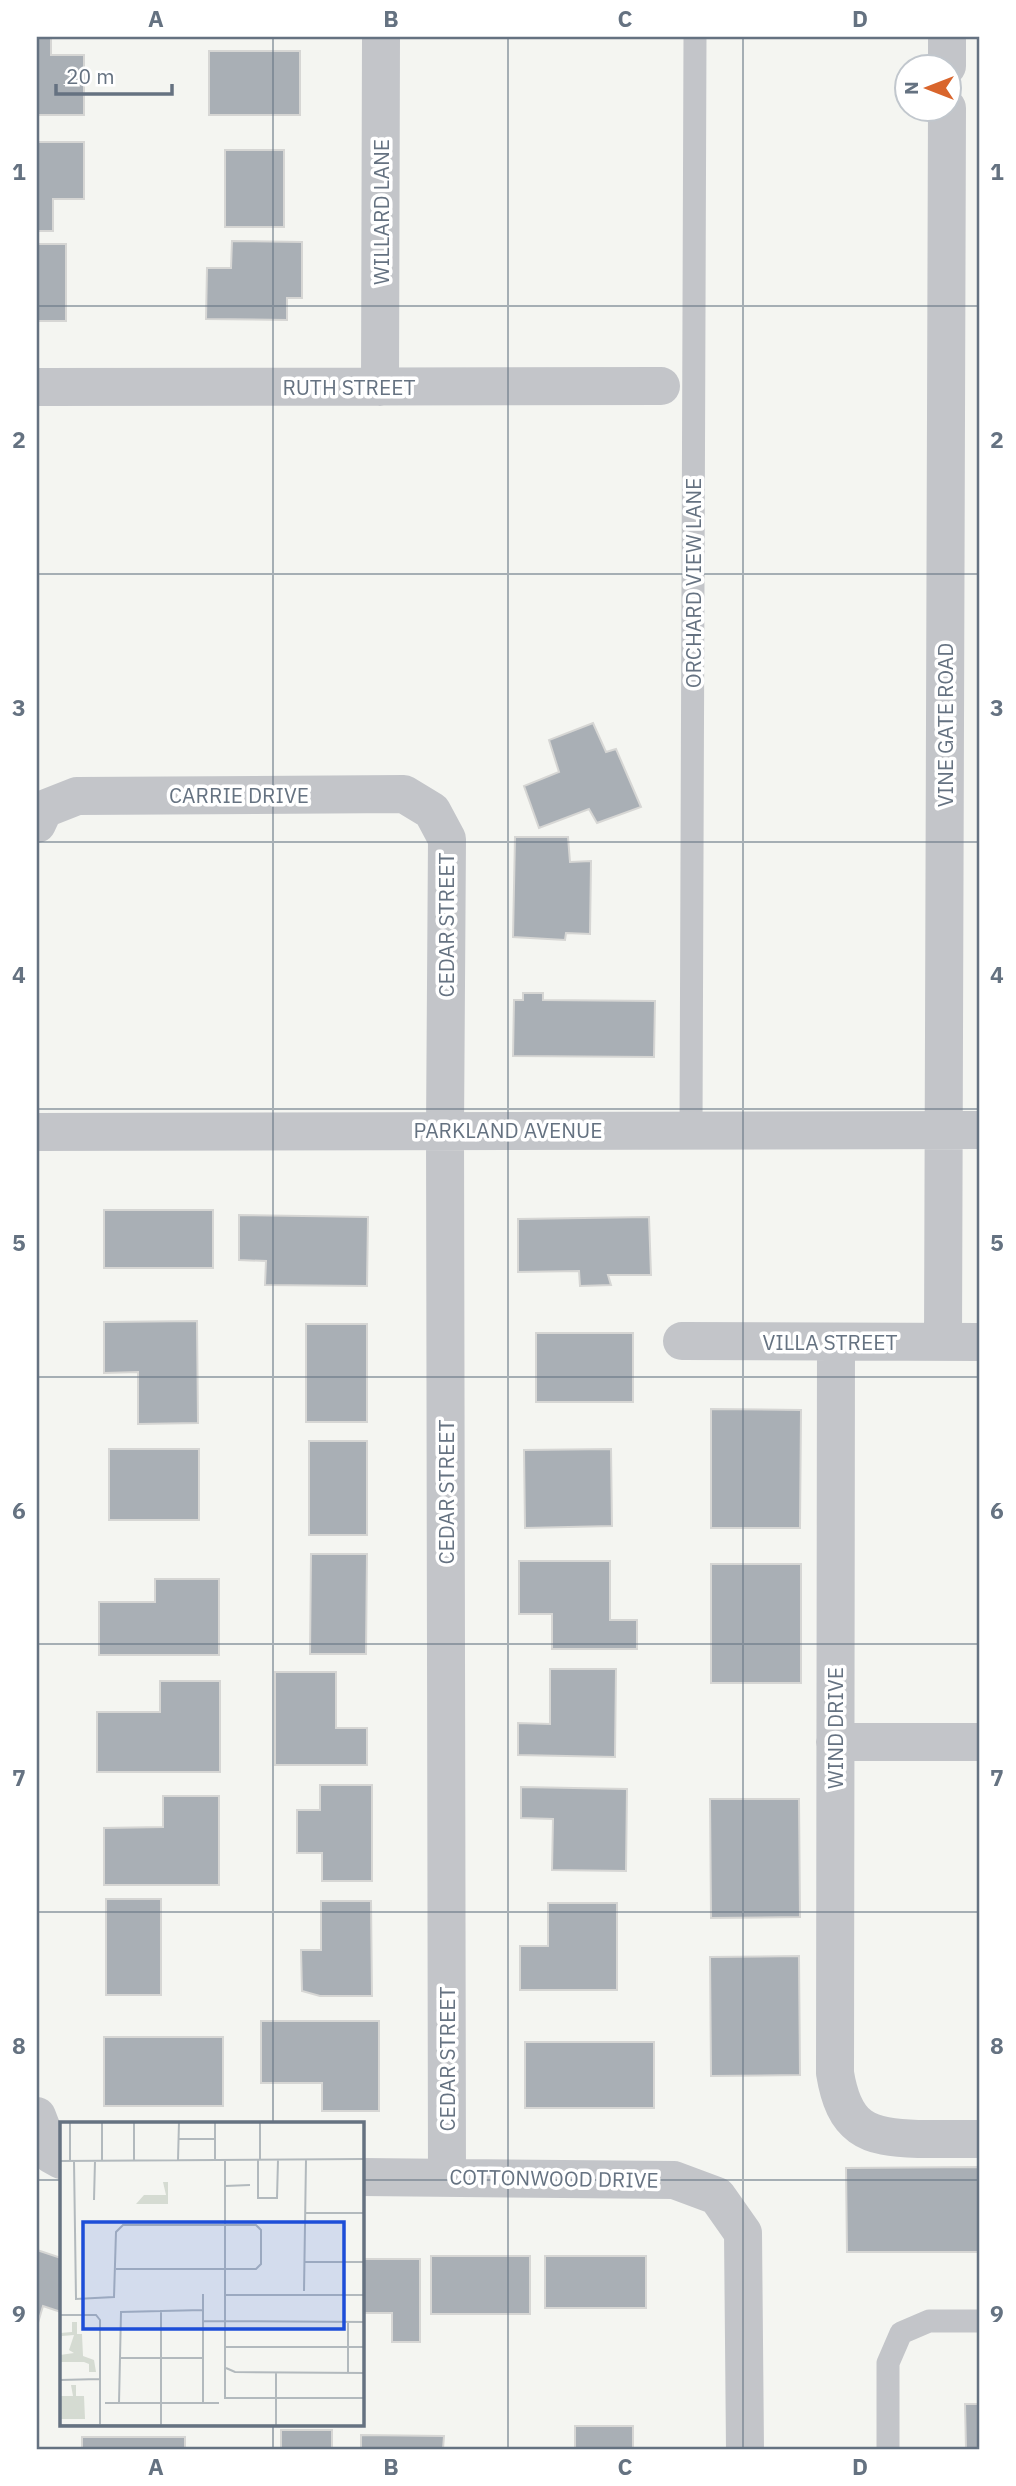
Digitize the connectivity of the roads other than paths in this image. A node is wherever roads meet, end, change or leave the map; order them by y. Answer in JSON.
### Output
{"nodes":[{"id":1,"x":381,"y":37,"type":"edge"},
{"id":2,"x":695,"y":37,"type":"edge"},
{"id":3,"x":947,"y":122,"type":"edge"},
{"id":4,"x":661,"y":386,"type":"dead end"},
{"id":5,"x":37,"y":387,"type":"edge"},
{"id":6,"x":380,"y":387,"type":"junction"},
{"id":7,"x":432,"y":811,"type":"joint"},
{"id":8,"x":41,"y":816,"type":"edge"},
{"id":9,"x":445,"y":1130,"type":"junction"},
{"id":10,"x":691,"y":1130,"type":"junction"},
{"id":11,"x":962,"y":1130,"type":"edge"},
{"id":12,"x":37,"y":1132,"type":"edge"},
{"id":13,"x":682,"y":1341,"type":"dead end"},
{"id":14,"x":836,"y":1342,"type":"junction"},
{"id":15,"x":961,"y":1342,"type":"edge"},
{"id":16,"x":835,"y":1742,"type":"junction"},
{"id":17,"x":979,"y":1742,"type":"edge"},
{"id":18,"x":37,"y":2116,"type":"edge"},
{"id":19,"x":979,"y":2139,"type":"edge"},
{"id":20,"x":56,"y":2158,"type":"edge"},
{"id":21,"x":364,"y":2177,"type":"edge"},
{"id":22,"x":447,"y":2177,"type":"junction"},
{"id":23,"x":979,"y":2321,"type":"edge"},
{"id":24,"x":745,"y":2449,"type":"edge"},
{"id":25,"x":888,"y":2449,"type":"edge"}],
"edges":[{"from":1,"to":6,"type":"street","name":"WILLARD LANE"},
{"from":2,"to":10,"type":"lane","name":"ORCHARD VIEW LANE"},
{"from":3,"to":11,"type":"street","name":"VINE GATE ROAD"},
{"from":4,"to":6,"type":"street","name":"RUTH STREET"},
{"from":5,"to":6,"type":"street","name":"RUTH STREET"},
{"from":7,"to":8,"type":"street","name":"CARRIE DRIVE"},
{"from":7,"to":9,"type":"street","name":"CEDAR STREET"},
{"from":9,"to":10,"type":"street","name":"PARKLAND AVENUE"},
{"from":9,"to":12,"type":"street","name":"PARKLAND AVENUE"},
{"from":9,"to":22,"type":"street","name":"CEDAR STREET"},
{"from":10,"to":11,"type":"street","name":"PARKLAND AVENUE"},
{"from":11,"to":15,"type":"street","name":"VINE GATE ROAD"},
{"from":13,"to":14,"type":"street","name":"VILLA STREET"},
{"from":14,"to":15,"type":"street","name":"VILLA STREET"},
{"from":14,"to":16,"type":"street","name":"WIND DRIVE"},
{"from":16,"to":17,"type":"street"},
{"from":16,"to":19,"type":"street","name":"WIND DRIVE"},
{"from":18,"to":20,"type":"street"},
{"from":21,"to":22,"type":"street","name":"COTTONWOOD DRIVE"},
{"from":22,"to":24,"type":"street","name":"COTTONWOOD DRIVE"},
{"from":23,"to":25,"type":"lane"}]}
